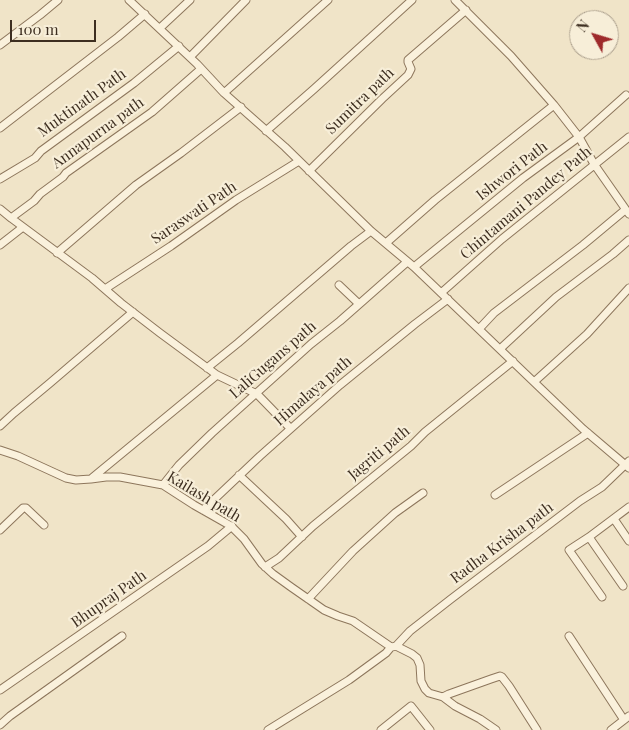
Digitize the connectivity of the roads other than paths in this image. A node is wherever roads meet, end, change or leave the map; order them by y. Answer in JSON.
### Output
{"nodes":[{"id":1,"x":58,"y":0,"type":"edge"},
{"id":2,"x":129,"y":0,"type":"edge"},
{"id":3,"x":190,"y":0,"type":"edge"},
{"id":4,"x":246,"y":0,"type":"edge"},
{"id":5,"x":328,"y":0,"type":"edge"},
{"id":6,"x":412,"y":0,"type":"edge"},
{"id":7,"x":455,"y":0,"type":"edge"},
{"id":8,"x":466,"y":10,"type":"junction"},
{"id":9,"x":145,"y":14,"type":"junction"},
{"id":10,"x":160,"y":28,"type":"junction"},
{"id":11,"x":0,"y":46,"type":"edge"},
{"id":12,"x":179,"y":46,"type":"junction"},
{"id":13,"x":190,"y":57,"type":"junction"},
{"id":14,"x":201,"y":69,"type":"junction"},
{"id":15,"x":224,"y":93,"type":"junction"},
{"id":16,"x":626,"y":95,"type":"dead end"},
{"id":17,"x":554,"y":105,"type":"junction"},
{"id":18,"x":240,"y":107,"type":"junction"},
{"id":19,"x":0,"y":128,"type":"edge"},
{"id":20,"x":266,"y":131,"type":"junction"},
{"id":21,"x":579,"y":137,"type":"junction"},
{"id":22,"x":629,"y":137,"type":"edge"},
{"id":23,"x":299,"y":160,"type":"junction"},
{"id":24,"x":594,"y":164,"type":"junction"},
{"id":25,"x":309,"y":171,"type":"junction"},
{"id":26,"x":0,"y":179,"type":"edge"},
{"id":27,"x":0,"y":208,"type":"edge"},
{"id":28,"x":627,"y":212,"type":"edge"},
{"id":29,"x":10,"y":218,"type":"junction"},
{"id":30,"x":23,"y":227,"type":"junction"},
{"id":31,"x":371,"y":231,"type":"junction"},
{"id":32,"x":629,"y":240,"type":"edge"},
{"id":33,"x":386,"y":243,"type":"junction"},
{"id":34,"x":0,"y":245,"type":"edge"},
{"id":35,"x":57,"y":253,"type":"junction"},
{"id":36,"x":407,"y":262,"type":"junction"},
{"id":37,"x":414,"y":267,"type":"junction"},
{"id":38,"x":339,"y":286,"type":"dead end"},
{"id":39,"x":629,"y":288,"type":"edge"},
{"id":40,"x":105,"y":289,"type":"junction"},
{"id":41,"x":441,"y":293,"type":"junction"},
{"id":42,"x":448,"y":299,"type":"junction"},
{"id":43,"x":359,"y":304,"type":"junction"},
{"id":44,"x":133,"y":312,"type":"junction"},
{"id":45,"x":479,"y":328,"type":"junction"},
{"id":46,"x":500,"y":349,"type":"junction"},
{"id":47,"x":513,"y":361,"type":"junction"},
{"id":48,"x":207,"y":368,"type":"junction"},
{"id":49,"x":217,"y":375,"type":"junction"},
{"id":50,"x":534,"y":382,"type":"junction"},
{"id":51,"x":257,"y":394,"type":"junction"},
{"id":52,"x":0,"y":426,"type":"edge"},
{"id":53,"x":290,"y":428,"type":"junction"},
{"id":54,"x":588,"y":433,"type":"junction"},
{"id":55,"x":0,"y":450,"type":"edge"},
{"id":56,"x":628,"y":464,"type":"edge"},
{"id":57,"x":239,"y":475,"type":"junction"},
{"id":58,"x":91,"y":479,"type":"junction"},
{"id":59,"x":163,"y":485,"type":"junction"},
{"id":60,"x":423,"y":492,"type":"dead end"},
{"id":61,"x":495,"y":495,"type":"dead end"},
{"id":62,"x":629,"y":508,"type":"edge"},
{"id":63,"x":203,"y":510,"type":"junction"},
{"id":64,"x":614,"y":519,"type":"junction"},
{"id":65,"x":44,"y":525,"type":"dead end"},
{"id":66,"x":232,"y":526,"type":"junction"},
{"id":67,"x":0,"y":530,"type":"edge"},
{"id":68,"x":302,"y":537,"type":"junction"},
{"id":69,"x":589,"y":537,"type":"junction"},
{"id":70,"x":629,"y":541,"type":"edge"},
{"id":71,"x":265,"y":567,"type":"junction"},
{"id":72,"x":623,"y":586,"type":"dead end"},
{"id":73,"x":602,"y":597,"type":"dead end"},
{"id":74,"x":308,"y":599,"type":"junction"},
{"id":75,"x":122,"y":636,"type":"dead end"},
{"id":76,"x":569,"y":636,"type":"dead end"},
{"id":77,"x":394,"y":647,"type":"junction"},
{"id":78,"x":0,"y":690,"type":"edge"},
{"id":79,"x":444,"y":697,"type":"junction"},
{"id":80,"x":626,"y":718,"type":"edge"},
{"id":81,"x":0,"y":725,"type":"edge"},
{"id":82,"x":268,"y":730,"type":"edge"},
{"id":83,"x":381,"y":730,"type":"edge"},
{"id":84,"x":430,"y":730,"type":"edge"},
{"id":85,"x":496,"y":730,"type":"edge"},
{"id":86,"x":537,"y":730,"type":"edge"},
{"id":87,"x":611,"y":730,"type":"edge"}],
"edges":[{"from":1,"to":11,"type":"street"},
{"from":2,"to":9,"type":"street"},
{"from":3,"to":10,"type":"street"},
{"from":4,"to":13,"type":"street"},
{"from":5,"to":15,"type":"street"},
{"from":6,"to":20,"type":"street"},
{"from":7,"to":8,"type":"street"},
{"from":8,"to":17,"type":"street"},
{"from":8,"to":25,"type":"street","name":"Sumitra path"},
{"from":9,"to":10,"type":"street"},
{"from":9,"to":19,"type":"street"},
{"from":10,"to":12,"type":"street"},
{"from":12,"to":13,"type":"street"},
{"from":12,"to":26,"type":"street","name":"Muktinath Path"},
{"from":13,"to":14,"type":"street"},
{"from":14,"to":15,"type":"street"},
{"from":14,"to":29,"type":"street","name":"Annapurna path"},
{"from":15,"to":18,"type":"street"},
{"from":16,"to":21,"type":"street","name":"Ishwori Path"},
{"from":17,"to":21,"type":"street"},
{"from":17,"to":33,"type":"street"},
{"from":18,"to":20,"type":"street"},
{"from":18,"to":35,"type":"street"},
{"from":20,"to":23,"type":"street"},
{"from":21,"to":24,"type":"street"},
{"from":21,"to":37,"type":"street","name":"Ishwori Path"},
{"from":22,"to":24,"type":"street","name":"Chintamani Pandey Path"},
{"from":23,"to":25,"type":"street"},
{"from":23,"to":40,"type":"street","name":"Saraswati Path"},
{"from":24,"to":28,"type":"street"},
{"from":24,"to":41,"type":"street","name":"Chintamani Pandey Path"},
{"from":25,"to":31,"type":"street"},
{"from":27,"to":29,"type":"street"},
{"from":28,"to":45,"type":"street"},
{"from":29,"to":30,"type":"street"},
{"from":30,"to":34,"type":"street"},
{"from":30,"to":35,"type":"street"},
{"from":31,"to":33,"type":"street"},
{"from":31,"to":48,"type":"street"},
{"from":32,"to":46,"type":"street"},
{"from":33,"to":36,"type":"street"},
{"from":35,"to":40,"type":"street"},
{"from":36,"to":37,"type":"street"},
{"from":36,"to":43,"type":"street","name":"LaliGugans path"},
{"from":37,"to":41,"type":"street"},
{"from":38,"to":43,"type":"street"},
{"from":39,"to":50,"type":"street"},
{"from":40,"to":44,"type":"street"},
{"from":41,"to":42,"type":"street"},
{"from":42,"to":45,"type":"street"},
{"from":42,"to":53,"type":"street","name":"Himalaya path"},
{"from":43,"to":51,"type":"street","name":"LaliGugans path"},
{"from":44,"to":48,"type":"street"},
{"from":44,"to":52,"type":"street"},
{"from":45,"to":46,"type":"street"},
{"from":46,"to":47,"type":"street"},
{"from":47,"to":50,"type":"street"},
{"from":47,"to":68,"type":"street","name":"Jagriti path"},
{"from":48,"to":49,"type":"street"},
{"from":49,"to":51,"type":"street"},
{"from":49,"to":58,"type":"street"},
{"from":50,"to":54,"type":"street"},
{"from":51,"to":53,"type":"street"},
{"from":51,"to":59,"type":"street","name":"LaliGugans path"},
{"from":53,"to":57,"type":"street","name":"Himalaya path"},
{"from":54,"to":56,"type":"street"},
{"from":54,"to":61,"type":"street"},
{"from":55,"to":58,"type":"street","name":"Kailash path"},
{"from":56,"to":77,"type":"street","name":"Radha Krisha path"},
{"from":57,"to":63,"type":"street","name":"Himalaya path"},
{"from":57,"to":68,"type":"street"},
{"from":58,"to":59,"type":"street","name":"Kailash path"},
{"from":59,"to":63,"type":"street","name":"Kailash path"},
{"from":60,"to":74,"type":"street"},
{"from":62,"to":64,"type":"street"},
{"from":63,"to":66,"type":"street","name":"Kailash path"},
{"from":64,"to":69,"type":"street"},
{"from":64,"to":70,"type":"street"},
{"from":65,"to":67,"type":"street"},
{"from":66,"to":71,"type":"street","name":"Kailash path"},
{"from":66,"to":78,"type":"street","name":"Bhupraj Path"},
{"from":68,"to":71,"type":"street","name":"Jagriti path"},
{"from":69,"to":72,"type":"street"},
{"from":69,"to":73,"type":"street"},
{"from":71,"to":74,"type":"street","name":"Kailash path"},
{"from":74,"to":77,"type":"street","name":"Kailash path"},
{"from":75,"to":81,"type":"street"},
{"from":76,"to":80,"type":"street"},
{"from":77,"to":79,"type":"street","name":"Kailash path"},
{"from":77,"to":82,"type":"street","name":"Radha Krisha path"},
{"from":79,"to":85,"type":"street"},
{"from":79,"to":86,"type":"street"},
{"from":80,"to":87,"type":"street"},
{"from":83,"to":84,"type":"street"}]}
